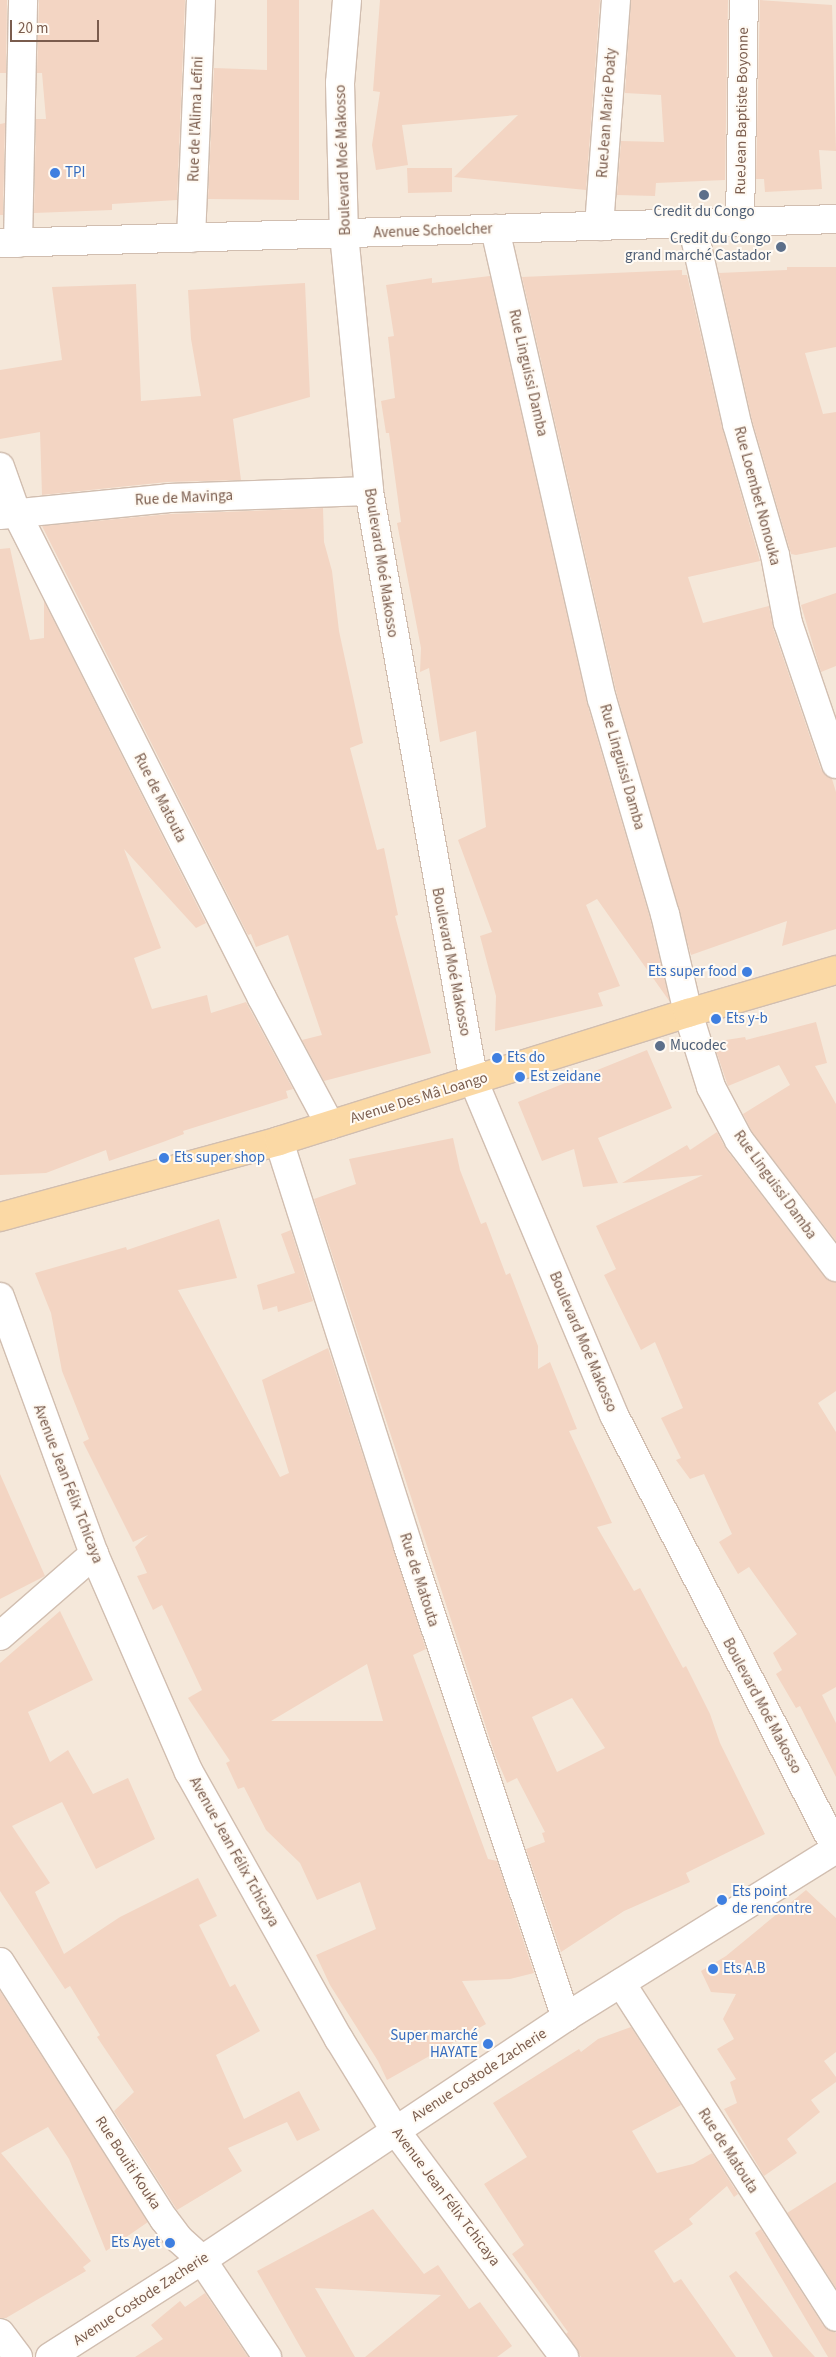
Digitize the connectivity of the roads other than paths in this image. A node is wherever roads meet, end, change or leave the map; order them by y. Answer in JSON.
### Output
{"nodes":[{"id":1,"x":23,"y":0,"type":"edge"},
{"id":2,"x":201,"y":0,"type":"edge"},
{"id":3,"x":347,"y":0,"type":"edge"},
{"id":4,"x":616,"y":0,"type":"edge"},
{"id":5,"x":744,"y":0,"type":"edge"},
{"id":6,"x":836,"y":219,"type":"edge"},
{"id":7,"x":740,"y":222,"type":"junction"},
{"id":8,"x":692,"y":224,"type":"junction"},
{"id":9,"x":599,"y":226,"type":"junction"},
{"id":10,"x":495,"y":229,"type":"junction"},
{"id":11,"x":344,"y":234,"type":"junction"},
{"id":12,"x":191,"y":238,"type":"junction"},
{"id":13,"x":9,"y":243,"type":"edge"},
{"id":14,"x":0,"y":467,"type":"edge"},
{"id":15,"x":369,"y":491,"type":"junction"},
{"id":16,"x":8,"y":514,"type":"edge"},
{"id":17,"x":836,"y":764,"type":"edge"},
{"id":18,"x":836,"y":970,"type":"edge"},
{"id":19,"x":688,"y":1013,"type":"junction"},
{"id":20,"x":474,"y":1082,"type":"junction"},
{"id":21,"x":330,"y":1125,"type":"junction"},
{"id":22,"x":280,"y":1141,"type":"junction"},
{"id":23,"x":0,"y":1217,"type":"edge"},
{"id":24,"x":836,"y":1267,"type":"edge"},
{"id":25,"x":0,"y":1297,"type":"edge"},
{"id":26,"x":94,"y":1554,"type":"junction"},
{"id":27,"x":0,"y":1636,"type":"edge"},
{"id":28,"x":836,"y":1848,"type":"edge"},
{"id":29,"x":0,"y":1962,"type":"edge"},
{"id":30,"x":621,"y":1983,"type":"junction"},
{"id":31,"x":566,"y":2017,"type":"junction"},
{"id":32,"x":395,"y":2130,"type":"junction"},
{"id":33,"x":202,"y":2260,"type":"junction"},
{"id":34,"x":836,"y":2317,"type":"edge"},
{"id":35,"x":0,"y":2334,"type":"edge"},
{"id":36,"x":18,"y":2357,"type":"edge"},
{"id":37,"x":50,"y":2357,"type":"edge"},
{"id":38,"x":267,"y":2357,"type":"edge"},
{"id":39,"x":564,"y":2357,"type":"edge"}],
"edges":[{"from":1,"to":13,"type":"street"},
{"from":2,"to":12,"type":"street","name":"Rue de l'Alima Lefini"},
{"from":3,"to":11,"type":"street","name":"Boulevard Moé Makosso"},
{"from":4,"to":9,"type":"street","name":"RueJean Marie Poaty"},
{"from":5,"to":7,"type":"street","name":"RueJean Baptiste Boyonne"},
{"from":6,"to":7,"type":"street","name":"Avenue Schoelcher"},
{"from":7,"to":8,"type":"street","name":"Avenue Schoelcher"},
{"from":8,"to":9,"type":"street","name":"Avenue Schoelcher"},
{"from":8,"to":17,"type":"street","name":"Rue Loembet Nonouka"},
{"from":9,"to":10,"type":"street","name":"Avenue Schoelcher"},
{"from":10,"to":11,"type":"street","name":"Avenue Schoelcher"},
{"from":10,"to":19,"type":"street","name":"Rue Linguissi Damba"},
{"from":11,"to":12,"type":"street","name":"Avenue Schoelcher"},
{"from":11,"to":15,"type":"street","name":"Boulevard Moé Makosso"},
{"from":12,"to":13,"type":"street","name":"Avenue Schoelcher"},
{"from":14,"to":16,"type":"street","name":"Rue de Matouta"},
{"from":15,"to":16,"type":"street","name":"Rue de Mavinga"},
{"from":15,"to":20,"type":"street","name":"Boulevard Moé Makosso"},
{"from":16,"to":21,"type":"street","name":"Rue de Matouta"},
{"from":18,"to":19,"type":"main road","name":"Avenue Des Mâ Loango"},
{"from":19,"to":20,"type":"main road","name":"Avenue Des Mâ Loango"},
{"from":19,"to":24,"type":"street","name":"Rue Linguissi Damba"},
{"from":20,"to":21,"type":"main road","name":"Avenue Des Mâ Loango"},
{"from":20,"to":28,"type":"street","name":"Boulevard Moé Makosso"},
{"from":21,"to":22,"type":"main road","name":"Avenue Des Mâ Loango"},
{"from":22,"to":23,"type":"main road","name":"Avenue Des Mâ Loango"},
{"from":22,"to":31,"type":"street","name":"Rue de Matouta"},
{"from":25,"to":26,"type":"street","name":"Avenue Jean Félix Tchicaya"},
{"from":26,"to":27,"type":"street"},
{"from":26,"to":32,"type":"street","name":"Avenue Jean Félix Tchicaya"},
{"from":28,"to":30,"type":"street","name":"Avenue Costode Zacherie"},
{"from":29,"to":33,"type":"street","name":"Rue Bouiti Kouka"},
{"from":30,"to":31,"type":"street","name":"Avenue Costode Zacherie"},
{"from":30,"to":34,"type":"street","name":"Rue de Matouta"},
{"from":31,"to":32,"type":"street","name":"Avenue Costode Zacherie"},
{"from":32,"to":33,"type":"street","name":"Avenue Costode Zacherie"},
{"from":32,"to":39,"type":"street","name":"Avenue Jean Félix Tchicaya"},
{"from":33,"to":37,"type":"street","name":"Avenue Costode Zacherie"},
{"from":33,"to":38,"type":"street","name":"Rue Bouiti Kouka"},
{"from":35,"to":36,"type":"street"}]}
